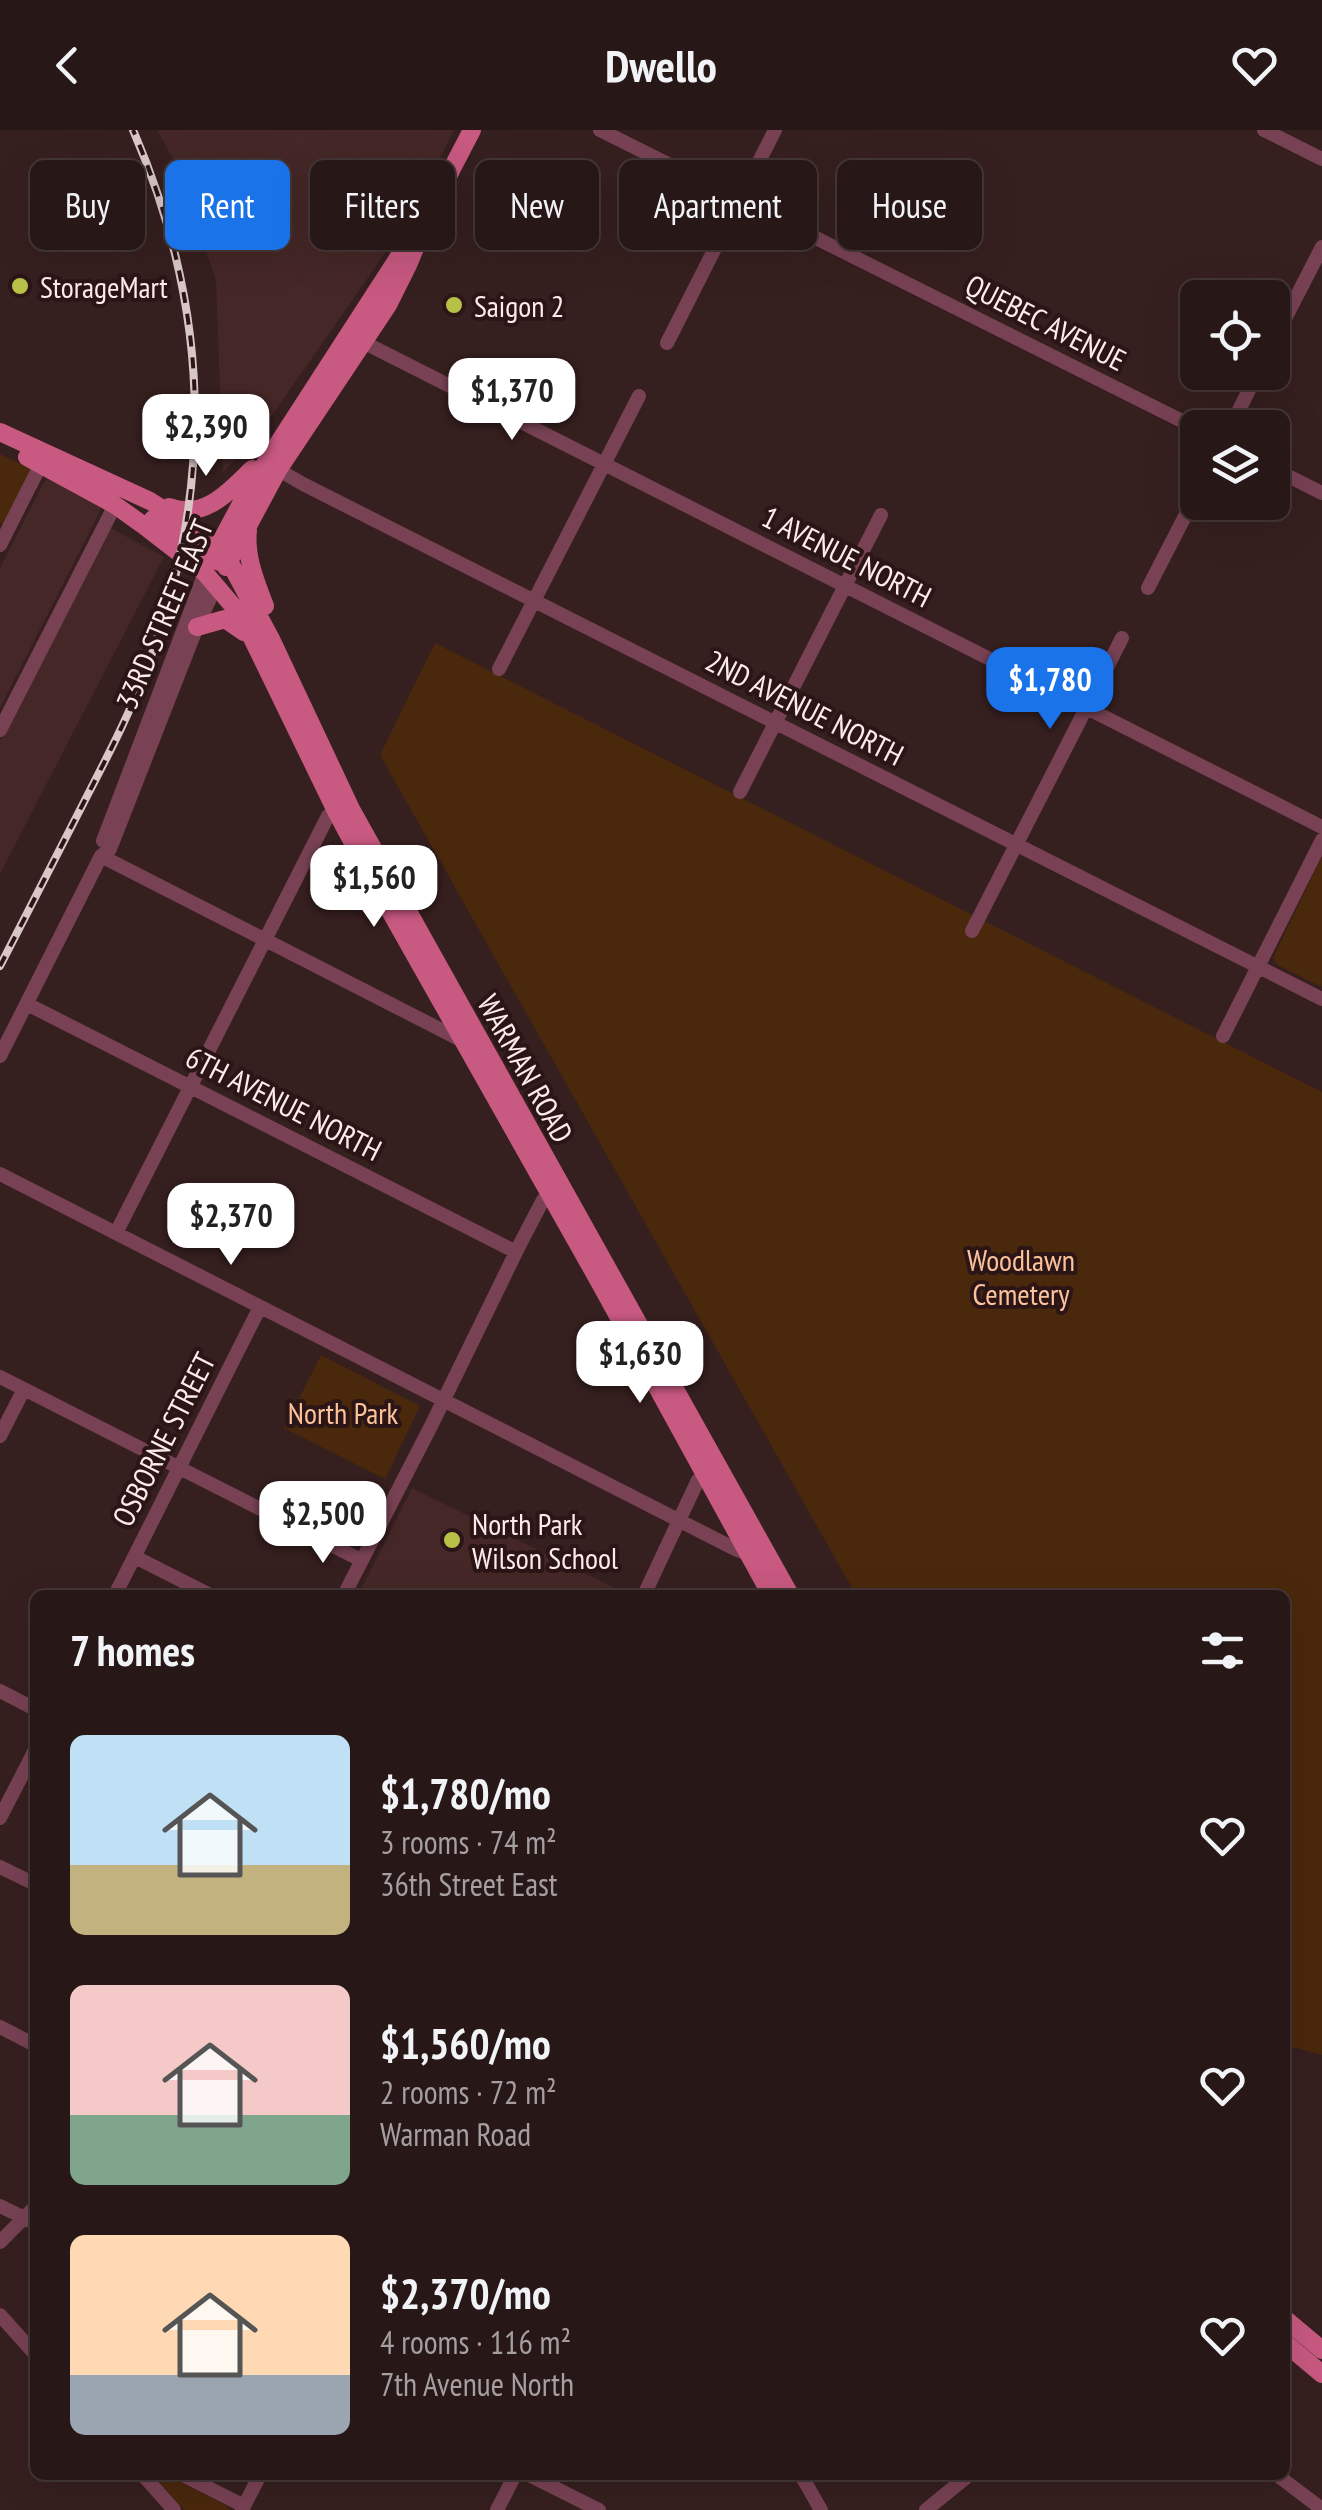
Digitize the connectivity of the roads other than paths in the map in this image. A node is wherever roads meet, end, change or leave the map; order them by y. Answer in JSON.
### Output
{"nodes":[{"id":1,"x":472,"y":130,"type":"edge"},
{"id":2,"x":600,"y":130,"type":"edge"},
{"id":3,"x":775,"y":130,"type":"edge"},
{"id":4,"x":1264,"y":130,"type":"edge"},
{"id":5,"x":660,"y":160,"type":"edge"},
{"id":6,"x":760,"y":160,"type":"edge"},
{"id":7,"x":1322,"y":160,"type":"edge"},
{"id":8,"x":817,"y":238,"type":"edge"},
{"id":9,"x":1322,"y":246,"type":"edge"},
{"id":10,"x":715,"y":250,"type":"edge"},
{"id":11,"x":1290,"y":309,"type":"edge"},
{"id":12,"x":356,"y":338,"type":"junction"},
{"id":13,"x":667,"y":344,"type":"dead end"},
{"id":14,"x":639,"y":396,"type":"dead end"},
{"id":15,"x":1180,"y":420,"type":"edge"},
{"id":16,"x":0,"y":432,"type":"edge"},
{"id":17,"x":0,"y":443,"type":"edge"},
{"id":18,"x":277,"y":444,"type":"junction"},
{"id":19,"x":41,"y":464,"type":"junction"},
{"id":20,"x":604,"y":465,"type":"junction"},
{"id":21,"x":272,"y":466,"type":"junction"},
{"id":22,"x":1290,"y":477,"type":"edge"},
{"id":23,"x":129,"y":490,"type":"junction"},
{"id":24,"x":1322,"y":493,"type":"edge"},
{"id":25,"x":115,"y":505,"type":"junction"},
{"id":26,"x":881,"y":515,"type":"dead end"},
{"id":27,"x":1183,"y":520,"type":"edge"},
{"id":28,"x":248,"y":523,"type":"junction"},
{"id":29,"x":0,"y":544,"type":"edge"},
{"id":30,"x":216,"y":565,"type":"junction"},
{"id":31,"x":845,"y":585,"type":"junction"},
{"id":32,"x":1148,"y":588,"type":"dead end"},
{"id":33,"x":533,"y":600,"type":"junction"},
{"id":34,"x":197,"y":627,"type":"junction"},
{"id":35,"x":252,"y":638,"type":"junction"},
{"id":36,"x":1122,"y":638,"type":"dead end"},
{"id":37,"x":279,"y":655,"type":"junction"},
{"id":38,"x":499,"y":669,"type":"dead end"},
{"id":39,"x":1086,"y":709,"type":"junction"},
{"id":40,"x":774,"y":722,"type":"junction"},
{"id":41,"x":0,"y":730,"type":"edge"},
{"id":42,"x":740,"y":792,"type":"dead end"},
{"id":43,"x":337,"y":813,"type":"junction"},
{"id":44,"x":1322,"y":827,"type":"edge"},
{"id":45,"x":1322,"y":840,"type":"edge"},
{"id":46,"x":1016,"y":844,"type":"junction"},
{"id":47,"x":101,"y":856,"type":"junction"},
{"id":48,"x":972,"y":931,"type":"dead end"},
{"id":49,"x":266,"y":939,"type":"junction"},
{"id":50,"x":1258,"y":967,"type":"junction"},
{"id":51,"x":1322,"y":999,"type":"edge"},
{"id":52,"x":27,"y":1004,"type":"junction"},
{"id":53,"x":1223,"y":1036,"type":"dead end"},
{"id":54,"x":464,"y":1041,"type":"junction"},
{"id":55,"x":0,"y":1056,"type":"edge"},
{"id":56,"x":192,"y":1086,"type":"junction"},
{"id":57,"x":0,"y":1174,"type":"edge"},
{"id":58,"x":555,"y":1190,"type":"junction"},
{"id":59,"x":116,"y":1232,"type":"junction"},
{"id":60,"x":516,"y":1252,"type":"junction"},
{"id":61,"x":260,"y":1307,"type":"junction"},
{"id":62,"x":0,"y":1377,"type":"edge"},
{"id":63,"x":24,"y":1389,"type":"junction"},
{"id":64,"x":443,"y":1400,"type":"junction"},
{"id":65,"x":0,"y":1436,"type":"edge"},
{"id":66,"x":179,"y":1468,"type":"junction"},
{"id":67,"x":706,"y":1477,"type":"junction"},
{"id":68,"x":677,"y":1520,"type":"junction"},
{"id":69,"x":757,"y":1552,"type":"junction"},
{"id":70,"x":135,"y":1557,"type":"junction"},
{"id":71,"x":361,"y":1560,"type":"junction"},
{"id":72,"x":117,"y":1590,"type":"edge"},
{"id":73,"x":200,"y":1590,"type":"edge"},
{"id":74,"x":346,"y":1590,"type":"edge"},
{"id":75,"x":646,"y":1590,"type":"edge"},
{"id":76,"x":769,"y":1590,"type":"edge"},
{"id":77,"x":786,"y":1590,"type":"edge"},
{"id":78,"x":0,"y":1691,"type":"edge"},
{"id":79,"x":30,"y":1706,"type":"edge"},
{"id":80,"x":30,"y":1760,"type":"edge"},
{"id":81,"x":0,"y":1818,"type":"edge"},
{"id":82,"x":0,"y":1867,"type":"edge"},
{"id":83,"x":30,"y":1882,"type":"edge"},
{"id":84,"x":0,"y":2027,"type":"edge"},
{"id":85,"x":30,"y":2042,"type":"edge"},
{"id":86,"x":0,"y":2206,"type":"edge"},
{"id":87,"x":30,"y":2215,"type":"edge"},
{"id":88,"x":30,"y":2218,"type":"edge"},
{"id":89,"x":0,"y":2242,"type":"edge"},
{"id":90,"x":0,"y":2315,"type":"edge"},
{"id":91,"x":1290,"y":2323,"type":"edge"},
{"id":92,"x":1290,"y":2347,"type":"edge"},
{"id":93,"x":30,"y":2348,"type":"edge"},
{"id":94,"x":1322,"y":2350,"type":"edge"},
{"id":95,"x":1322,"y":2374,"type":"edge"},
{"id":96,"x":147,"y":2480,"type":"edge"},
{"id":97,"x":192,"y":2480,"type":"edge"},
{"id":98,"x":257,"y":2480,"type":"edge"},
{"id":99,"x":511,"y":2480,"type":"edge"},
{"id":100,"x":539,"y":2480,"type":"edge"},
{"id":101,"x":804,"y":2480,"type":"edge"},
{"id":102,"x":963,"y":2480,"type":"edge"},
{"id":103,"x":1283,"y":2480,"type":"edge"},
{"id":104,"x":243,"y":2508,"type":"edge"},
{"id":105,"x":1322,"y":2509,"type":"edge"},
{"id":106,"x":174,"y":2510,"type":"edge"},
{"id":107,"x":496,"y":2510,"type":"edge"},
{"id":108,"x":599,"y":2510,"type":"edge"},
{"id":109,"x":821,"y":2510,"type":"edge"},
{"id":110,"x":926,"y":2510,"type":"edge"}],
"edges":[{"from":1,"to":12,"type":"main road","name":"33RD STREET EAST"},
{"from":2,"to":5,"type":"street","name":"QUEBEC AVENUE"},
{"from":3,"to":6,"type":"street"},
{"from":4,"to":7,"type":"street"},
{"from":8,"to":15,"type":"street","name":"QUEBEC AVENUE"},
{"from":9,"to":11,"type":"street"},
{"from":10,"to":13,"type":"street"},
{"from":12,"to":18,"type":"main road","name":"33RD STREET EAST"},
{"from":12,"to":20,"type":"street","name":"1 AVENUE NORTH"},
{"from":12,"to":21,"type":"main road","name":"33RD STREET EAST"},
{"from":14,"to":20,"type":"street"},
{"from":16,"to":23,"type":"main road"},
{"from":17,"to":19,"type":"main road"},
{"from":18,"to":21,"type":"main road","name":"33RD STREET EAST"},
{"from":18,"to":23,"type":"main road"},
{"from":19,"to":25,"type":"main road"},
{"from":19,"to":29,"type":"street"},
{"from":20,"to":31,"type":"street","name":"1 AVENUE NORTH"},
{"from":20,"to":33,"type":"street"},
{"from":21,"to":28,"type":"main road","name":"33RD STREET EAST"},
{"from":21,"to":30,"type":"main road","name":"33RD STREET EAST"},
{"from":21,"to":33,"type":"street","name":"2ND AVENUE NORTH"},
{"from":22,"to":24,"type":"street"},
{"from":23,"to":30,"type":"main road"},
{"from":25,"to":30,"type":"main road"},
{"from":25,"to":41,"type":"street"},
{"from":26,"to":31,"type":"street"},
{"from":27,"to":32,"type":"street"},
{"from":28,"to":30,"type":"main road","name":"33RD STREET EAST"},
{"from":28,"to":37,"type":"main road"},
{"from":30,"to":34,"type":"street","name":"33RD STREET EAST"},
{"from":30,"to":35,"type":"main road","name":"WARMAN ROAD"},
{"from":30,"to":37,"type":"main road","name":"WARMAN ROAD"},
{"from":30,"to":47,"type":"street","name":"33RD STREET EAST"},
{"from":31,"to":39,"type":"street","name":"1 AVENUE NORTH"},
{"from":31,"to":40,"type":"street"},
{"from":33,"to":38,"type":"street"},
{"from":33,"to":40,"type":"street","name":"2ND AVENUE NORTH"},
{"from":34,"to":35,"type":"main road"},
{"from":34,"to":47,"type":"street","name":"33RD STREET EAST"},
{"from":35,"to":43,"type":"main road","name":"WARMAN ROAD"},
{"from":36,"to":39,"type":"street"},
{"from":37,"to":58,"type":"main road","name":"WARMAN ROAD"},
{"from":39,"to":44,"type":"street","name":"1 AVENUE NORTH"},
{"from":39,"to":46,"type":"street"},
{"from":40,"to":42,"type":"street"},
{"from":40,"to":46,"type":"street","name":"2ND AVENUE NORTH"},
{"from":43,"to":49,"type":"street"},
{"from":43,"to":54,"type":"main road","name":"WARMAN ROAD"},
{"from":45,"to":50,"type":"street"},
{"from":46,"to":48,"type":"street"},
{"from":46,"to":50,"type":"street","name":"2ND AVENUE NORTH"},
{"from":47,"to":49,"type":"street"},
{"from":47,"to":52,"type":"street","name":"33RD STREET EAST"},
{"from":49,"to":54,"type":"street"},
{"from":49,"to":56,"type":"street"},
{"from":50,"to":51,"type":"street","name":"2ND AVENUE NORTH"},
{"from":50,"to":53,"type":"street"},
{"from":52,"to":55,"type":"street","name":"33RD STREET EAST"},
{"from":52,"to":56,"type":"street","name":"6TH AVENUE NORTH"},
{"from":54,"to":58,"type":"main road","name":"WARMAN ROAD"},
{"from":56,"to":59,"type":"street"},
{"from":56,"to":60,"type":"street","name":"6TH AVENUE NORTH"},
{"from":57,"to":59,"type":"street"},
{"from":58,"to":60,"type":"street"},
{"from":58,"to":67,"type":"main road","name":"WARMAN ROAD"},
{"from":58,"to":69,"type":"main road","name":"WARMAN ROAD"},
{"from":59,"to":61,"type":"street"},
{"from":60,"to":64,"type":"street"},
{"from":61,"to":64,"type":"street"},
{"from":61,"to":66,"type":"street","name":"OSBORNE STREET"},
{"from":62,"to":63,"type":"street"},
{"from":63,"to":65,"type":"street"},
{"from":63,"to":66,"type":"street"},
{"from":64,"to":68,"type":"street"},
{"from":64,"to":71,"type":"street"},
{"from":66,"to":70,"type":"street","name":"OSBORNE STREET"},
{"from":66,"to":71,"type":"street"},
{"from":67,"to":68,"type":"street"},
{"from":67,"to":69,"type":"main road","name":"WARMAN ROAD"},
{"from":68,"to":69,"type":"street"},
{"from":68,"to":75,"type":"street"},
{"from":69,"to":76,"type":"main road","name":"WARMAN ROAD"},
{"from":69,"to":77,"type":"main road","name":"WARMAN ROAD"},
{"from":70,"to":72,"type":"street","name":"OSBORNE STREET"},
{"from":70,"to":73,"type":"street"},
{"from":71,"to":74,"type":"street"},
{"from":78,"to":79,"type":"street"},
{"from":80,"to":81,"type":"street"},
{"from":82,"to":83,"type":"street"},
{"from":84,"to":85,"type":"street"},
{"from":86,"to":87,"type":"street"},
{"from":88,"to":89,"type":"street"},
{"from":90,"to":93,"type":"street"},
{"from":91,"to":94,"type":"main road"},
{"from":92,"to":95,"type":"main road"},
{"from":96,"to":106,"type":"street"},
{"from":97,"to":104,"type":"street"},
{"from":98,"to":104,"type":"street"},
{"from":99,"to":107,"type":"street"},
{"from":100,"to":108,"type":"street"},
{"from":101,"to":109,"type":"street"},
{"from":102,"to":110,"type":"street"},
{"from":103,"to":105,"type":"street"}]}
